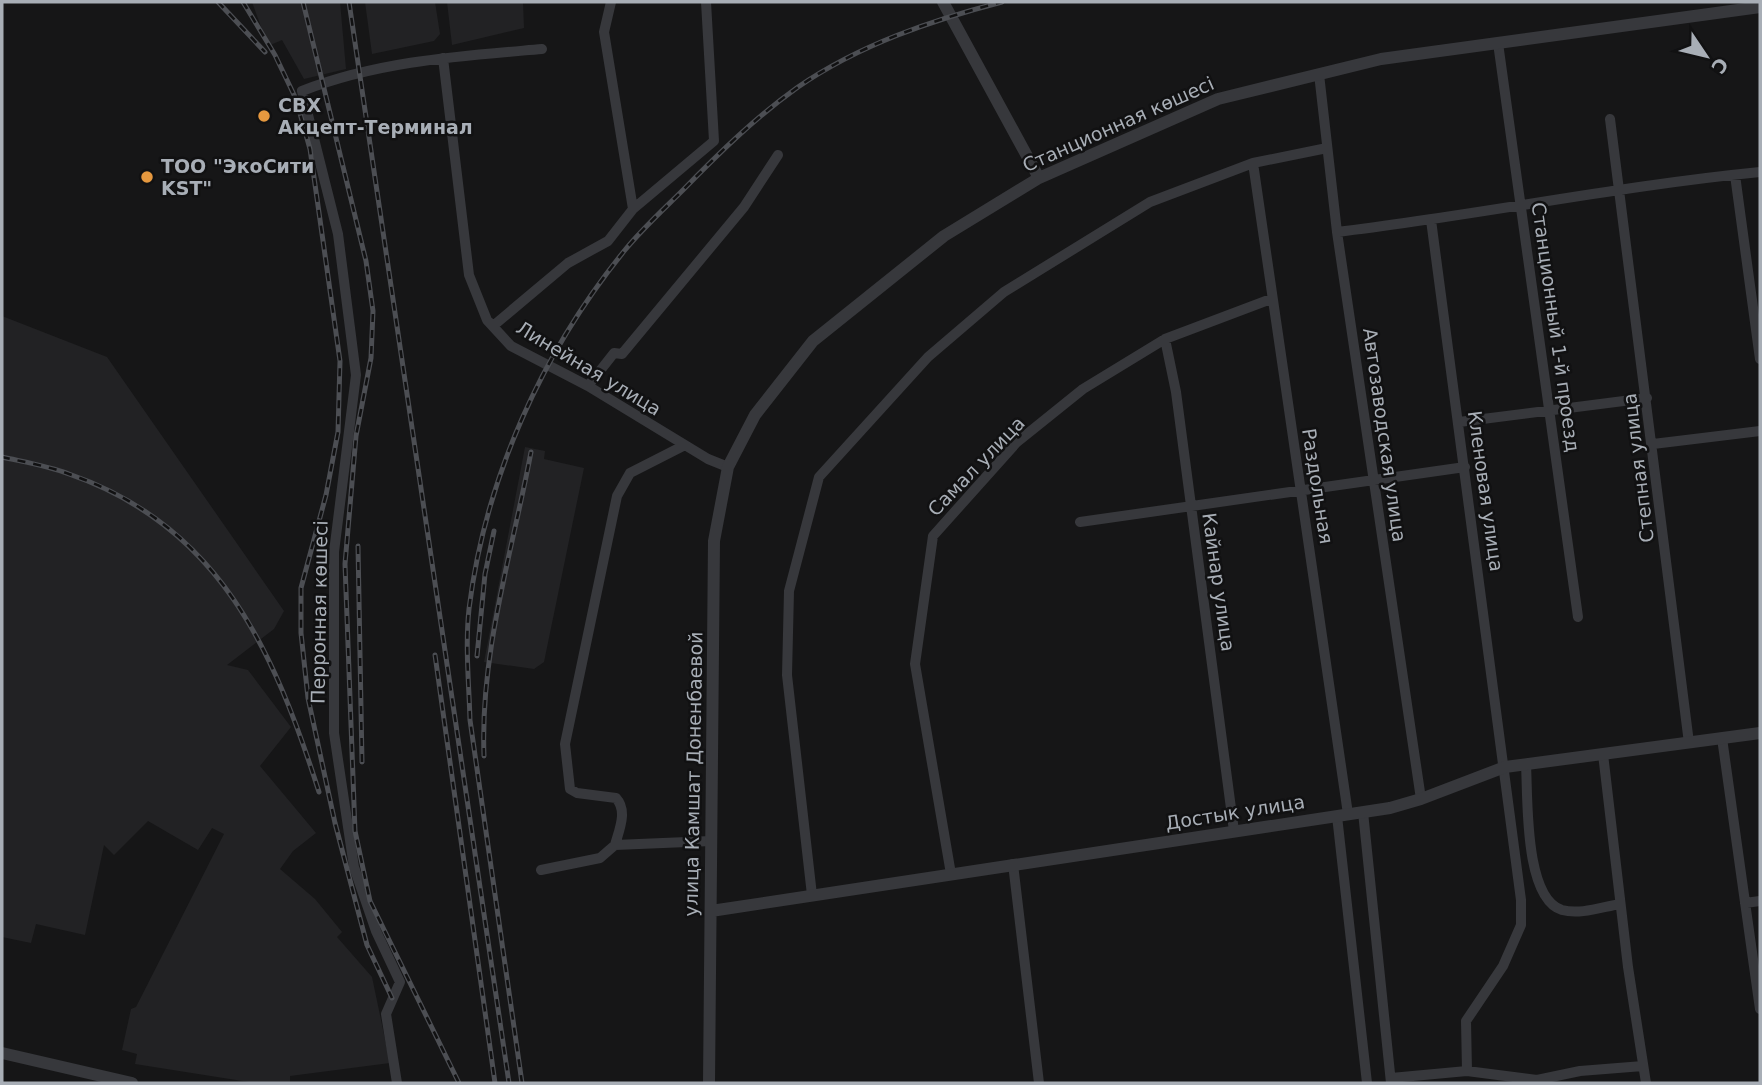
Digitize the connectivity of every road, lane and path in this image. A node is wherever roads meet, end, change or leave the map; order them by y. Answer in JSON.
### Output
{"nodes":[{"id":1,"x":611,"y":2,"type":"edge"},
{"id":2,"x":706,"y":2,"type":"edge"},
{"id":3,"x":943,"y":2,"type":"edge"},
{"id":4,"x":1760,"y":7,"type":"edge"},
{"id":5,"x":1498,"y":43,"type":"junction"},
{"id":6,"x":542,"y":49,"type":"dead end"},
{"id":7,"x":443,"y":58,"type":"junction"},
{"id":8,"x":1319,"y":74,"type":"junction"},
{"id":9,"x":1610,"y":119,"type":"dead end"},
{"id":10,"x":1328,"y":148,"type":"junction"},
{"id":11,"x":778,"y":155,"type":"dead end"},
{"id":12,"x":1253,"y":163,"type":"junction"},
{"id":13,"x":1760,"y":172,"type":"edge"},
{"id":14,"x":1735,"y":175,"type":"junction"},
{"id":15,"x":1039,"y":178,"type":"junction"},
{"id":16,"x":1621,"y":189,"type":"junction"},
{"id":17,"x":1522,"y":204,"type":"junction"},
{"id":18,"x":633,"y":209,"type":"junction"},
{"id":19,"x":1431,"y":220,"type":"junction"},
{"id":20,"x":1337,"y":232,"type":"junction"},
{"id":21,"x":1270,"y":299,"type":"junction"},
{"id":22,"x":492,"y":326,"type":"junction"},
{"id":23,"x":1165,"y":339,"type":"junction"},
{"id":24,"x":1760,"y":359,"type":"edge"},
{"id":25,"x":588,"y":386,"type":"junction"},
{"id":26,"x":1647,"y":398,"type":"junction"},
{"id":27,"x":1550,"y":410,"type":"junction"},
{"id":28,"x":1459,"y":422,"type":"junction"},
{"id":29,"x":1760,"y":431,"type":"edge"},
{"id":30,"x":1653,"y":444,"type":"junction"},
{"id":31,"x":685,"y":445,"type":"junction"},
{"id":32,"x":728,"y":467,"type":"junction"},
{"id":33,"x":1465,"y":467,"type":"junction"},
{"id":34,"x":1374,"y":480,"type":"junction"},
{"id":35,"x":1301,"y":491,"type":"junction"},
{"id":36,"x":1191,"y":506,"type":"junction"},
{"id":37,"x":1080,"y":522,"type":"dead end"},
{"id":38,"x":1578,"y":617,"type":"dead end"},
{"id":39,"x":1760,"y":733,"type":"edge"},
{"id":40,"x":1722,"y":738,"type":"junction"},
{"id":41,"x":1689,"y":743,"type":"junction"},
{"id":42,"x":1603,"y":754,"type":"junction"},
{"id":43,"x":1525,"y":765,"type":"junction"},
{"id":44,"x":1505,"y":767,"type":"junction"},
{"id":45,"x":1421,"y":799,"type":"junction"},
{"id":46,"x":1363,"y":812,"type":"junction"},
{"id":47,"x":1343,"y":815,"type":"junction"},
{"id":48,"x":1234,"y":831,"type":"junction"},
{"id":49,"x":711,"y":841,"type":"junction"},
{"id":50,"x":615,"y":845,"type":"junction"},
{"id":51,"x":1013,"y":864,"type":"junction"},
{"id":52,"x":541,"y":870,"type":"dead end"},
{"id":53,"x":951,"y":874,"type":"junction"},
{"id":54,"x":812,"y":895,"type":"junction"},
{"id":55,"x":1760,"y":901,"type":"edge"},
{"id":56,"x":1745,"y":903,"type":"junction"},
{"id":57,"x":1620,"y":904,"type":"junction"},
{"id":58,"x":711,"y":911,"type":"junction"},
{"id":59,"x":1760,"y":1009,"type":"edge"},
{"id":60,"x":2,"y":1053,"type":"edge"},
{"id":61,"x":1643,"y":1066,"type":"junction"},
{"id":62,"x":1467,"y":1071,"type":"junction"},
{"id":63,"x":1391,"y":1081,"type":"edge"},
{"id":64,"x":132,"y":1083,"type":"edge"},
{"id":65,"x":397,"y":1083,"type":"edge"},
{"id":66,"x":709,"y":1083,"type":"edge"},
{"id":67,"x":1039,"y":1083,"type":"edge"},
{"id":68,"x":1367,"y":1083,"type":"edge"},
{"id":69,"x":1646,"y":1083,"type":"edge"}],
"edges":[{"from":1,"to":18,"type":"street"},
{"from":2,"to":18,"type":"street"},
{"from":3,"to":15,"type":"street"},
{"from":4,"to":5,"type":"street","name":"Станционная көшесі"},
{"from":5,"to":8,"type":"street","name":"Станционная көшесі"},
{"from":5,"to":17,"type":"street","name":"Станционный 1-й проезд"},
{"from":6,"to":7,"type":"street"},
{"from":7,"to":22,"type":"street","name":"Линейная улица"},
{"from":7,"to":65,"type":"street","name":"Перронная көшесі"},
{"from":8,"to":10,"type":"street","name":"Автозаводская улица"},
{"from":8,"to":15,"type":"street","name":"Станционная көшесі"},
{"from":9,"to":16,"type":"street","name":"Степная улица"},
{"from":10,"to":12,"type":"street"},
{"from":10,"to":20,"type":"street","name":"Автозаводская улица"},
{"from":11,"to":25,"type":"street"},
{"from":12,"to":21,"type":"street","name":"Раздольная"},
{"from":12,"to":54,"type":"street"},
{"from":13,"to":14,"type":"street"},
{"from":14,"to":16,"type":"street"},
{"from":14,"to":24,"type":"street"},
{"from":15,"to":32,"type":"street","name":"Станционная көшесі"},
{"from":16,"to":17,"type":"street"},
{"from":16,"to":26,"type":"street","name":"Степная улица"},
{"from":17,"to":19,"type":"street"},
{"from":17,"to":27,"type":"street","name":"Станционный 1-й проезд"},
{"from":18,"to":22,"type":"street"},
{"from":19,"to":20,"type":"street"},
{"from":19,"to":28,"type":"street","name":"Кленовая улица"},
{"from":20,"to":34,"type":"street","name":"Автозаводская улица"},
{"from":21,"to":23,"type":"street","name":"Самал улица"},
{"from":21,"to":35,"type":"street","name":"Раздольная"},
{"from":22,"to":25,"type":"street","name":"Линейная улица"},
{"from":23,"to":36,"type":"street","name":"Кайнар улица"},
{"from":23,"to":53,"type":"street","name":"Самал улица"},
{"from":25,"to":31,"type":"street","name":"Линейная улица"},
{"from":26,"to":27,"type":"street"},
{"from":26,"to":30,"type":"street","name":"Степная улица"},
{"from":27,"to":28,"type":"street"},
{"from":27,"to":38,"type":"street","name":"Станционный 1-й проезд"},
{"from":28,"to":33,"type":"street","name":"Кленовая улица"},
{"from":29,"to":30,"type":"street"},
{"from":30,"to":41,"type":"street","name":"Степная улица"},
{"from":31,"to":32,"type":"street","name":"Линейная улица"},
{"from":31,"to":50,"type":"street"},
{"from":32,"to":49,"type":"street","name":"улица Камшат Доненбаевой"},
{"from":33,"to":34,"type":"street"},
{"from":33,"to":44,"type":"street","name":"Кленовая улица"},
{"from":34,"to":35,"type":"street"},
{"from":34,"to":45,"type":"street","name":"Автозаводская улица"},
{"from":35,"to":36,"type":"street"},
{"from":35,"to":47,"type":"street","name":"Раздольная"},
{"from":36,"to":37,"type":"street"},
{"from":36,"to":48,"type":"street","name":"Кайнар улица"},
{"from":39,"to":40,"type":"street","name":"Достык улица"},
{"from":40,"to":41,"type":"street","name":"Достык улица"},
{"from":40,"to":56,"type":"street"},
{"from":41,"to":42,"type":"street","name":"Достык улица"},
{"from":42,"to":43,"type":"street","name":"Достык улица"},
{"from":42,"to":57,"type":"street"},
{"from":43,"to":44,"type":"street","name":"Достык улица"},
{"from":43,"to":57,"type":"street"},
{"from":44,"to":45,"type":"street","name":"Достык улица"},
{"from":44,"to":62,"type":"street","name":"Кленовая улица"},
{"from":45,"to":46,"type":"street","name":"Достык улица"},
{"from":46,"to":47,"type":"street","name":"Достык улица"},
{"from":46,"to":63,"type":"street"},
{"from":47,"to":48,"type":"street","name":"Достык улица"},
{"from":47,"to":68,"type":"street","name":"Раздольная"},
{"from":48,"to":51,"type":"street","name":"Достык улица"},
{"from":49,"to":50,"type":"street"},
{"from":49,"to":58,"type":"street","name":"улица Камшат Доненбаевой"},
{"from":50,"to":52,"type":"street"},
{"from":51,"to":53,"type":"street","name":"Достык улица"},
{"from":51,"to":67,"type":"street"},
{"from":53,"to":54,"type":"street","name":"Достык улица"},
{"from":54,"to":58,"type":"street","name":"Достык улица"},
{"from":55,"to":56,"type":"street"},
{"from":56,"to":59,"type":"street"},
{"from":57,"to":61,"type":"street"},
{"from":58,"to":66,"type":"street","name":"улица Камшат Доненбаевой"},
{"from":60,"to":64,"type":"street"},
{"from":61,"to":62,"type":"street"},
{"from":61,"to":69,"type":"street"},
{"from":62,"to":63,"type":"street"}]}
